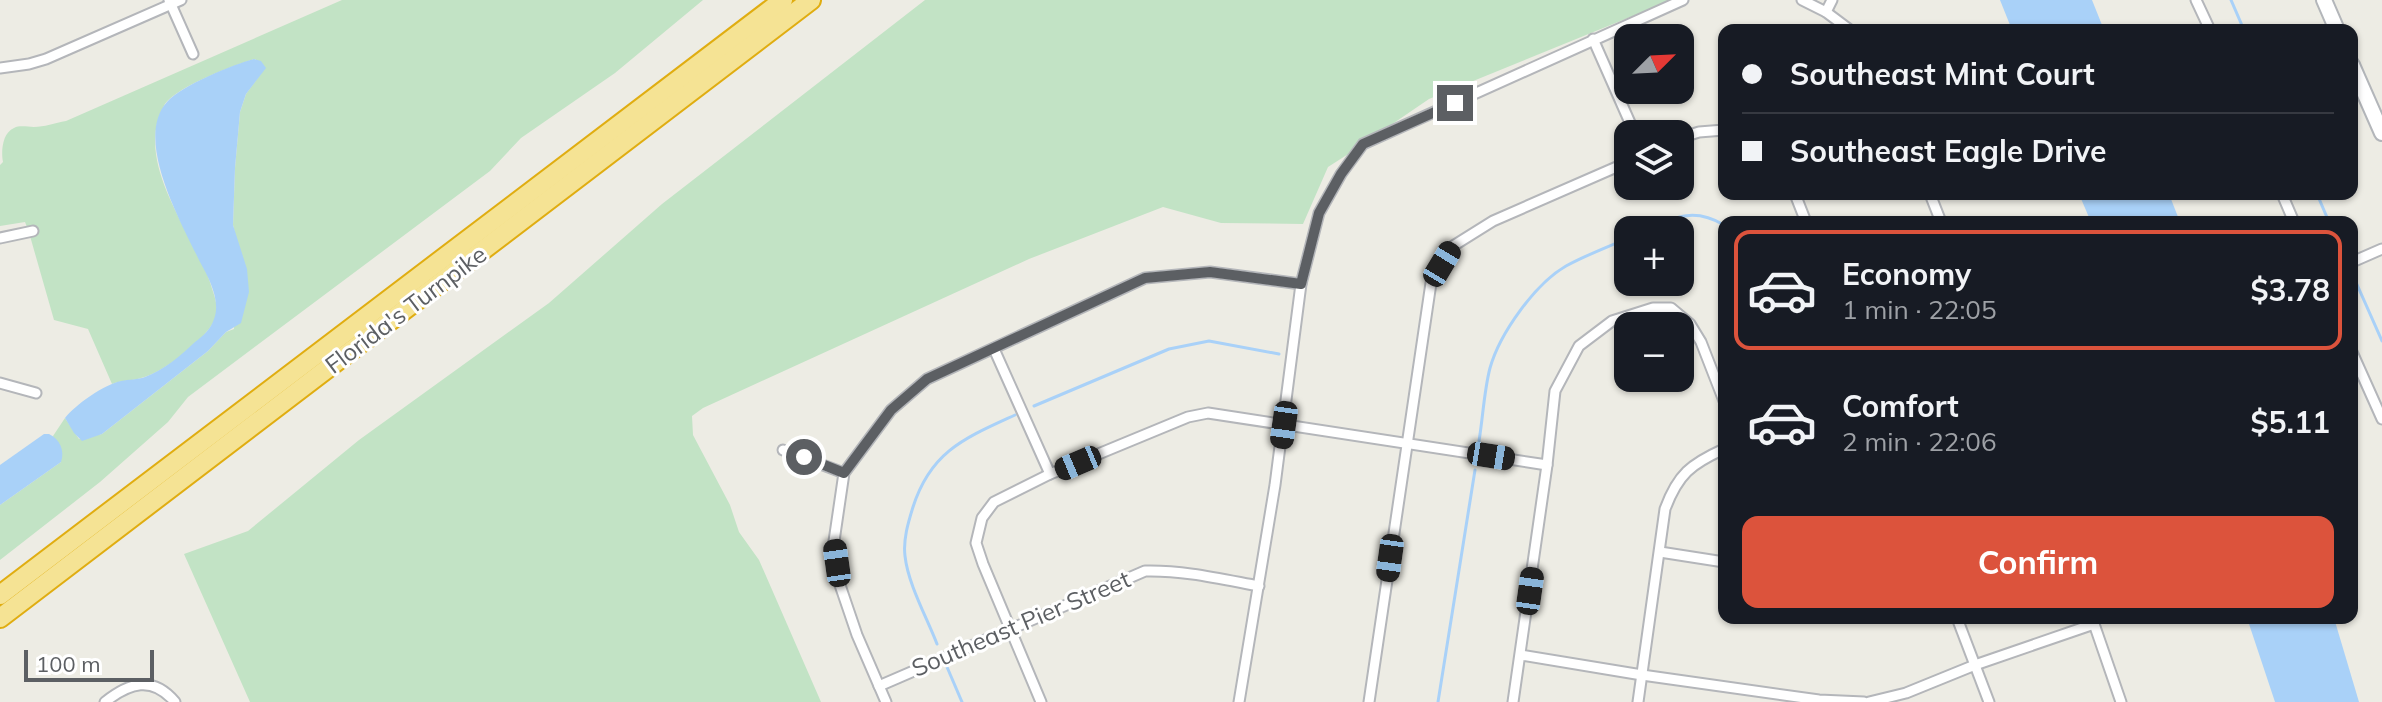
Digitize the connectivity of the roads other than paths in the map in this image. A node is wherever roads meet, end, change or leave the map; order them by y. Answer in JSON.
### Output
{"nodes":[{"id":1,"x":783,"y":0,"type":"edge"},
{"id":2,"x":811,"y":0,"type":"edge"},
{"id":3,"x":1683,"y":0,"type":"edge"},
{"id":4,"x":1802,"y":0,"type":"edge"},
{"id":5,"x":1832,"y":0,"type":"edge"},
{"id":6,"x":2196,"y":0,"type":"edge"},
{"id":7,"x":2324,"y":0,"type":"edge"},
{"id":8,"x":174,"y":2,"type":"edge"},
{"id":9,"x":1814,"y":2,"type":"edge"},
{"id":10,"x":1826,"y":12,"type":"junction"},
{"id":11,"x":1842,"y":24,"type":"edge"},
{"id":12,"x":2207,"y":24,"type":"edge"},
{"id":13,"x":2334,"y":24,"type":"edge"},
{"id":14,"x":1593,"y":39,"type":"junction"},
{"id":15,"x":193,"y":54,"type":"dead end"},
{"id":16,"x":0,"y":68,"type":"edge"},
{"id":17,"x":2358,"y":79,"type":"edge"},
{"id":18,"x":1629,"y":120,"type":"edge"},
{"id":19,"x":1718,"y":130,"type":"edge"},
{"id":20,"x":2382,"y":133,"type":"edge"},
{"id":21,"x":1694,"y":134,"type":"edge"},
{"id":22,"x":1614,"y":168,"type":"edge"},
{"id":23,"x":33,"y":231,"type":"dead end"},
{"id":24,"x":0,"y":238,"type":"edge"},
{"id":25,"x":2382,"y":249,"type":"edge"},
{"id":26,"x":2358,"y":259,"type":"edge"},
{"id":27,"x":1301,"y":284,"type":"junction"},
{"id":28,"x":994,"y":349,"type":"junction"},
{"id":29,"x":2358,"y":365,"type":"edge"},
{"id":30,"x":0,"y":383,"type":"edge"},
{"id":31,"x":1718,"y":386,"type":"edge"},
{"id":32,"x":36,"y":393,"type":"dead end"},
{"id":33,"x":2382,"y":419,"type":"edge"},
{"id":34,"x":1284,"y":425,"type":"junction"},
{"id":35,"x":1406,"y":443,"type":"junction"},
{"id":36,"x":783,"y":450,"type":"dead end"},
{"id":37,"x":1718,"y":452,"type":"edge"},
{"id":38,"x":1547,"y":465,"type":"junction"},
{"id":39,"x":844,"y":473,"type":"junction"},
{"id":40,"x":1050,"y":474,"type":"junction"},
{"id":41,"x":1660,"y":552,"type":"junction"},
{"id":42,"x":1718,"y":561,"type":"edge"},
{"id":43,"x":1259,"y":586,"type":"junction"},
{"id":44,"x":0,"y":595,"type":"edge"},
{"id":45,"x":0,"y":618,"type":"edge"},
{"id":46,"x":1959,"y":624,"type":"edge"},
{"id":47,"x":2085,"y":624,"type":"edge"},
{"id":48,"x":2094,"y":624,"type":"edge"},
{"id":49,"x":1009,"y":629,"type":"junction"},
{"id":50,"x":1521,"y":655,"type":"junction"},
{"id":51,"x":1975,"y":665,"type":"junction"},
{"id":52,"x":1642,"y":675,"type":"junction"},
{"id":53,"x":879,"y":686,"type":"junction"},
{"id":54,"x":105,"y":702,"type":"edge"},
{"id":55,"x":175,"y":702,"type":"edge"},
{"id":56,"x":886,"y":702,"type":"edge"},
{"id":57,"x":1041,"y":702,"type":"edge"},
{"id":58,"x":1239,"y":702,"type":"edge"},
{"id":59,"x":1369,"y":702,"type":"edge"},
{"id":60,"x":1513,"y":702,"type":"edge"},
{"id":61,"x":1638,"y":702,"type":"edge"},
{"id":62,"x":1867,"y":702,"type":"edge"},
{"id":63,"x":1989,"y":702,"type":"edge"},
{"id":64,"x":2121,"y":702,"type":"edge"}],
"edges":[{"from":1,"to":44,"type":"highway","name":"Florida's Turnpike"},
{"from":2,"to":45,"type":"highway","name":"Florida's Turnpike"},
{"from":3,"to":14,"type":"street"},
{"from":4,"to":9,"type":"street"},
{"from":5,"to":10,"type":"street"},
{"from":6,"to":12,"type":"street"},
{"from":7,"to":13,"type":"street"},
{"from":8,"to":15,"type":"street"},
{"from":8,"to":16,"type":"street"},
{"from":9,"to":10,"type":"street"},
{"from":10,"to":11,"type":"street"},
{"from":14,"to":18,"type":"street"},
{"from":14,"to":27,"type":"street"},
{"from":17,"to":20,"type":"street"},
{"from":19,"to":21,"type":"street"},
{"from":22,"to":35,"type":"street"},
{"from":23,"to":24,"type":"street"},
{"from":25,"to":26,"type":"street"},
{"from":27,"to":28,"type":"street"},
{"from":27,"to":34,"type":"street"},
{"from":28,"to":39,"type":"street"},
{"from":28,"to":40,"type":"street"},
{"from":29,"to":33,"type":"street"},
{"from":30,"to":32,"type":"street"},
{"from":31,"to":38,"type":"street"},
{"from":34,"to":35,"type":"street"},
{"from":34,"to":40,"type":"street"},
{"from":34,"to":43,"type":"street"},
{"from":35,"to":38,"type":"street"},
{"from":35,"to":59,"type":"street"},
{"from":36,"to":39,"type":"street"},
{"from":37,"to":41,"type":"street"},
{"from":38,"to":50,"type":"street"},
{"from":39,"to":53,"type":"street"},
{"from":40,"to":49,"type":"street"},
{"from":41,"to":42,"type":"street"},
{"from":41,"to":52,"type":"street"},
{"from":43,"to":49,"type":"street","name":"Southeast Pier Street"},
{"from":43,"to":58,"type":"street"},
{"from":46,"to":51,"type":"street"},
{"from":47,"to":51,"type":"street"},
{"from":48,"to":64,"type":"street"},
{"from":49,"to":53,"type":"street","name":"Southeast Pier Street"},
{"from":49,"to":57,"type":"street"},
{"from":50,"to":52,"type":"street"},
{"from":50,"to":60,"type":"street"},
{"from":51,"to":62,"type":"street"},
{"from":51,"to":63,"type":"street"},
{"from":52,"to":61,"type":"street"},
{"from":52,"to":62,"type":"street"},
{"from":53,"to":56,"type":"street"},
{"from":54,"to":55,"type":"street"}]}
